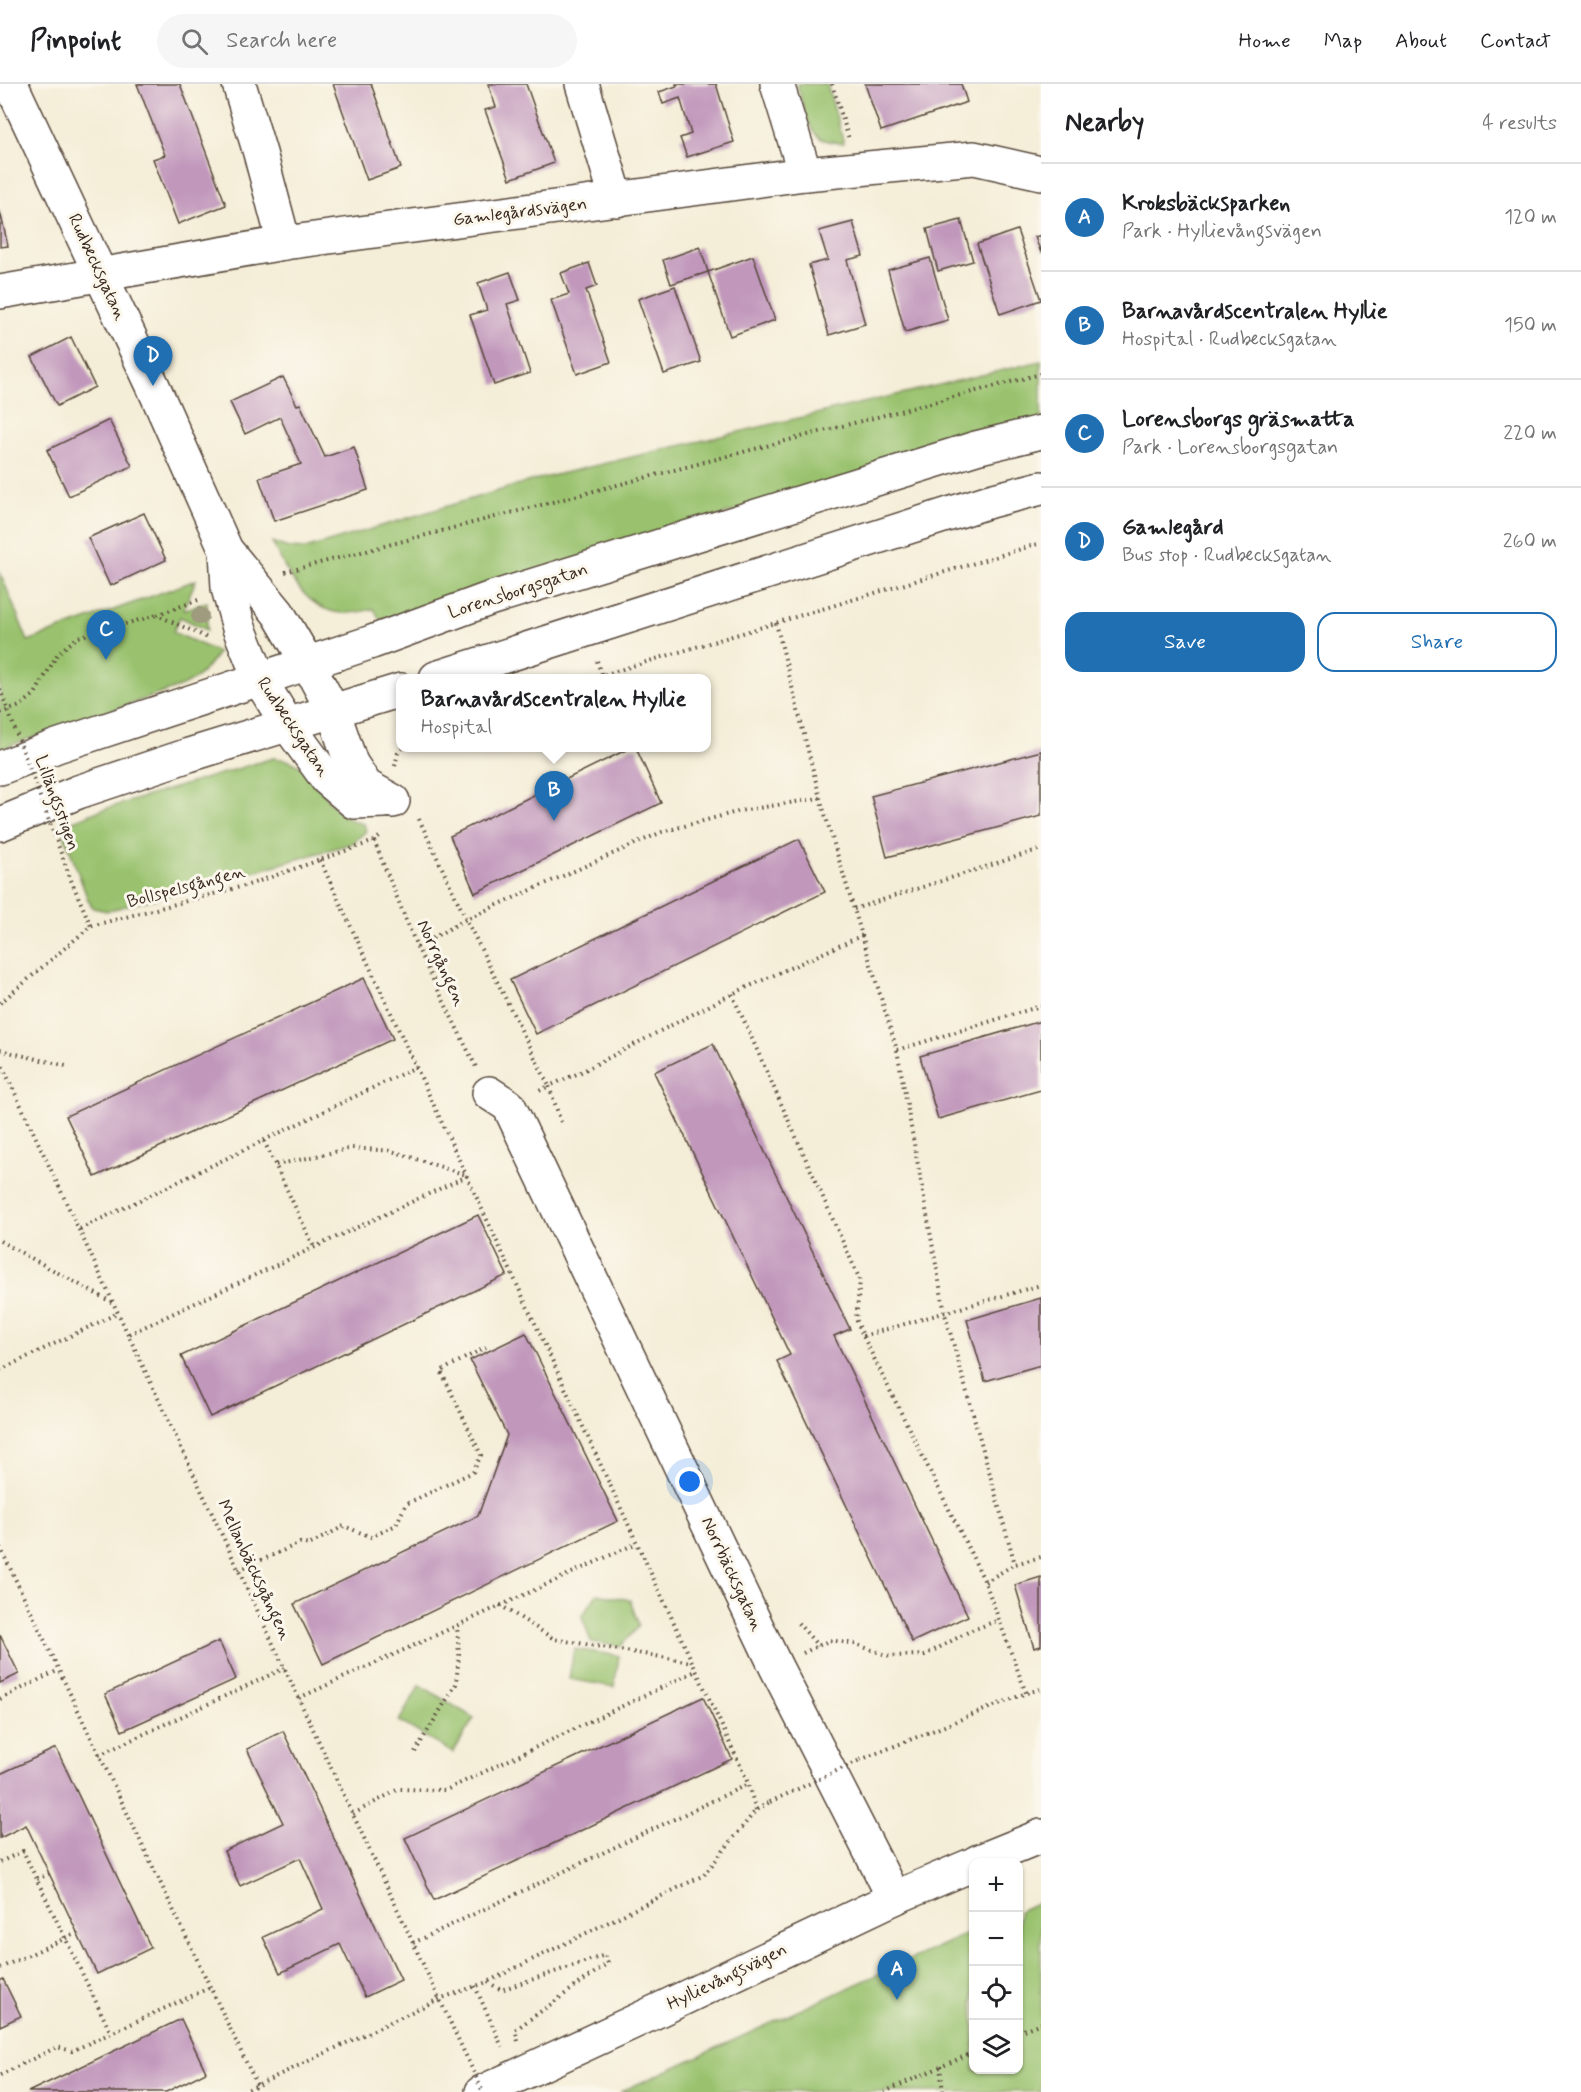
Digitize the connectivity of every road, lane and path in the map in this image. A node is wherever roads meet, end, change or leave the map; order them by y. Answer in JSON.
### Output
{"nodes":[{"id":1,"x":11,"y":84,"type":"edge"},
{"id":2,"x":239,"y":84,"type":"edge"},
{"id":3,"x":582,"y":84,"type":"edge"},
{"id":4,"x":777,"y":84,"type":"edge"},
{"id":5,"x":832,"y":84,"type":"edge"},
{"id":6,"x":858,"y":168,"type":"junction"},
{"id":7,"x":1041,"y":173,"type":"edge"},
{"id":8,"x":805,"y":174,"type":"junction"},
{"id":9,"x":617,"y":200,"type":"junction"},
{"id":10,"x":284,"y":243,"type":"junction"},
{"id":11,"x":100,"y":273,"type":"junction"},
{"id":12,"x":0,"y":292,"type":"edge"},
{"id":13,"x":1041,"y":374,"type":"edge"},
{"id":14,"x":1041,"y":432,"type":"edge"},
{"id":15,"x":1041,"y":488,"type":"edge"},
{"id":16,"x":1041,"y":543,"type":"edge"},
{"id":17,"x":226,"y":550,"type":"junction"},
{"id":18,"x":278,"y":574,"type":"dead end"},
{"id":19,"x":206,"y":597,"type":"dead end"},
{"id":20,"x":157,"y":615,"type":"junction"},
{"id":21,"x":776,"y":622,"type":"junction"},
{"id":22,"x":213,"y":640,"type":"dead end"},
{"id":23,"x":597,"y":661,"type":"dead end"},
{"id":24,"x":308,"y":664,"type":"junction"},
{"id":25,"x":449,"y":674,"type":"edge"},
{"id":26,"x":601,"y":674,"type":"edge"},
{"id":27,"x":608,"y":674,"type":"edge"},
{"id":28,"x":260,"y":680,"type":"junction"},
{"id":29,"x":0,"y":689,"type":"edge"},
{"id":30,"x":396,"y":692,"type":"edge"},
{"id":31,"x":333,"y":711,"type":"junction"},
{"id":32,"x":0,"y":713,"type":"edge"},
{"id":33,"x":287,"y":724,"type":"junction"},
{"id":34,"x":399,"y":752,"type":"edge"},
{"id":35,"x":0,"y":768,"type":"edge"},
{"id":36,"x":394,"y":772,"type":"dead end"},
{"id":37,"x":820,"y":798,"type":"junction"},
{"id":38,"x":414,"y":809,"type":"dead end"},
{"id":39,"x":0,"y":824,"type":"edge"},
{"id":40,"x":388,"y":830,"type":"dead end"},
{"id":41,"x":374,"y":841,"type":"junction"},
{"id":42,"x":1041,"y":849,"type":"edge"},
{"id":43,"x":320,"y":860,"type":"junction"},
{"id":44,"x":854,"y":909,"type":"junction"},
{"id":45,"x":466,"y":919,"type":"junction"},
{"id":46,"x":90,"y":926,"type":"junction"},
{"id":47,"x":863,"y":935,"type":"junction"},
{"id":48,"x":417,"y":947,"type":"junction"},
{"id":49,"x":732,"y":994,"type":"junction"},
{"id":50,"x":0,"y":1003,"type":"edge"},
{"id":51,"x":1041,"y":1006,"type":"edge"},
{"id":52,"x":0,"y":1050,"type":"edge"},
{"id":53,"x":897,"y":1050,"type":"junction"},
{"id":54,"x":0,"y":1060,"type":"edge"},
{"id":55,"x":66,"y":1066,"type":"dead end"},
{"id":56,"x":417,"y":1067,"type":"junction"},
{"id":57,"x":549,"y":1086,"type":"junction"},
{"id":58,"x":499,"y":1100,"type":"junction"},
{"id":59,"x":561,"y":1122,"type":"dead end"},
{"id":60,"x":264,"y":1141,"type":"junction"},
{"id":61,"x":276,"y":1165,"type":"junction"},
{"id":62,"x":467,"y":1176,"type":"junction"},
{"id":63,"x":80,"y":1229,"type":"junction"},
{"id":64,"x":0,"y":1241,"type":"edge"},
{"id":65,"x":314,"y":1247,"type":"junction"},
{"id":66,"x":1041,"y":1285,"type":"edge"},
{"id":67,"x":114,"y":1303,"type":"junction"},
{"id":68,"x":118,"y":1313,"type":"junction"},
{"id":69,"x":945,"y":1314,"type":"junction"},
{"id":70,"x":129,"y":1334,"type":"junction"},
{"id":71,"x":863,"y":1336,"type":"junction"},
{"id":72,"x":486,"y":1347,"type":"dead end"},
{"id":73,"x":0,"y":1370,"type":"edge"},
{"id":74,"x":637,"y":1543,"type":"junction"},
{"id":75,"x":0,"y":1547,"type":"edge"},
{"id":76,"x":1041,"y":1557,"type":"edge"},
{"id":77,"x":1015,"y":1564,"type":"junction"},
{"id":78,"x":239,"y":1570,"type":"junction"},
{"id":79,"x":985,"y":1582,"type":"junction"},
{"id":80,"x":500,"y":1605,"type":"junction"},
{"id":81,"x":999,"y":1620,"type":"junction"},
{"id":82,"x":798,"y":1623,"type":"dead end"},
{"id":83,"x":456,"y":1626,"type":"junction"},
{"id":84,"x":818,"y":1646,"type":"junction"},
{"id":85,"x":692,"y":1662,"type":"junction"},
{"id":86,"x":776,"y":1667,"type":"junction"},
{"id":87,"x":285,"y":1668,"type":"junction"},
{"id":88,"x":59,"y":1670,"type":"junction"},
{"id":89,"x":696,"y":1671,"type":"junction"},
{"id":90,"x":1041,"y":1689,"type":"edge"},
{"id":91,"x":1026,"y":1693,"type":"junction"},
{"id":92,"x":299,"y":1698,"type":"junction"},
{"id":93,"x":0,"y":1699,"type":"edge"},
{"id":94,"x":415,"y":1752,"type":"dead end"},
{"id":95,"x":99,"y":1755,"type":"junction"},
{"id":96,"x":748,"y":1784,"type":"junction"},
{"id":97,"x":756,"y":1810,"type":"junction"},
{"id":98,"x":353,"y":1814,"type":"junction"},
{"id":99,"x":1041,"y":1836,"type":"edge"},
{"id":100,"x":987,"y":1858,"type":"edge"},
{"id":101,"x":0,"y":1862,"type":"edge"},
{"id":102,"x":969,"y":1866,"type":"edge"},
{"id":103,"x":49,"y":1874,"type":"dead end"},
{"id":104,"x":37,"y":1879,"type":"junction"},
{"id":105,"x":894,"y":1898,"type":"junction"},
{"id":106,"x":77,"y":1933,"type":"dead end"},
{"id":107,"x":65,"y":1937,"type":"junction"},
{"id":108,"x":413,"y":1943,"type":"junction"},
{"id":109,"x":0,"y":1968,"type":"edge"},
{"id":110,"x":488,"y":1982,"type":"junction"},
{"id":111,"x":475,"y":1986,"type":"junction"},
{"id":112,"x":211,"y":1987,"type":"junction"},
{"id":113,"x":440,"y":1999,"type":"junction"},
{"id":114,"x":1041,"y":2023,"type":"edge"},
{"id":115,"x":1023,"y":2030,"type":"edge"},
{"id":116,"x":111,"y":2033,"type":"junction"},
{"id":117,"x":518,"y":2042,"type":"dead end"},
{"id":118,"x":502,"y":2049,"type":"dead end"},
{"id":119,"x":969,"y":2054,"type":"edge"},
{"id":120,"x":940,"y":2066,"type":"junction"},
{"id":121,"x":0,"y":2075,"type":"edge"},
{"id":122,"x":257,"y":2085,"type":"junction"},
{"id":123,"x":243,"y":2092,"type":"edge"},
{"id":124,"x":482,"y":2092,"type":"edge"},
{"id":125,"x":884,"y":2092,"type":"edge"},
{"id":126,"x":943,"y":2092,"type":"edge"}],
"edges":[{"from":1,"to":11,"type":"street","name":"Rudbecksgatan"},
{"from":2,"to":10,"type":"street"},
{"from":3,"to":9,"type":"street"},
{"from":4,"to":8,"type":"street"},
{"from":5,"to":6,"type":"path"},
{"from":6,"to":7,"type":"street","name":"Gamlegårdsvägen"},
{"from":6,"to":8,"type":"street","name":"Gamlegårdsvägen"},
{"from":8,"to":9,"type":"street","name":"Gamlegårdsvägen"},
{"from":9,"to":10,"type":"street","name":"Gamlegårdsvägen"},
{"from":10,"to":11,"type":"street","name":"Gamlegårdsvägen"},
{"from":11,"to":12,"type":"street","name":"Gamlegårdsvägen"},
{"from":11,"to":17,"type":"street","name":"Rudbecksgatan"},
{"from":13,"to":18,"type":"path"},
{"from":14,"to":24,"type":"street","name":"Lorensborgsgatan"},
{"from":15,"to":25,"type":"street"},
{"from":16,"to":21,"type":"path"},
{"from":17,"to":24,"type":"street","name":"Rudbecksgatan"},
{"from":17,"to":28,"type":"street","name":"Rudbecksgatan"},
{"from":19,"to":20,"type":"path"},
{"from":20,"to":22,"type":"path"},
{"from":20,"to":32,"type":"path"},
{"from":21,"to":27,"type":"path"},
{"from":21,"to":37,"type":"path"},
{"from":23,"to":26,"type":"path"},
{"from":24,"to":28,"type":"street","name":"Lorensborgsgatan"},
{"from":24,"to":31,"type":"street","name":"Rudbecksgatan"},
{"from":28,"to":33,"type":"street","name":"Rudbecksgatan"},
{"from":28,"to":35,"type":"street","name":"Lorensborgsgatan"},
{"from":29,"to":46,"type":"path","name":"Lillängsstigen","bridge":true},
{"from":30,"to":31,"type":"street"},
{"from":31,"to":33,"type":"street"},
{"from":31,"to":33,"type":"street","name":"Rudbecksgatan"},
{"from":33,"to":39,"type":"street"},
{"from":34,"to":36,"type":"path"},
{"from":37,"to":44,"type":"path"},
{"from":37,"to":45,"type":"path"},
{"from":38,"to":45,"type":"path"},
{"from":40,"to":41,"type":"path","name":"Bollspelsgången"},
{"from":41,"to":43,"type":"path","name":"Bollspelsgången"},
{"from":41,"to":48,"type":"path","name":"Norrgången"},
{"from":42,"to":44,"type":"path"},
{"from":43,"to":46,"type":"path","name":"Bollspelsgången"},
{"from":43,"to":56,"type":"path"},
{"from":44,"to":47,"type":"path"},
{"from":45,"to":48,"type":"path"},
{"from":45,"to":57,"type":"path"},
{"from":46,"to":50,"type":"path","name":"Bollspelsgången"},
{"from":47,"to":49,"type":"path"},
{"from":47,"to":53,"type":"path"},
{"from":48,"to":58,"type":"path","name":"Norrgången"},
{"from":49,"to":57,"type":"path"},
{"from":49,"to":71,"type":"path"},
{"from":51,"to":53,"type":"path"},
{"from":52,"to":55,"type":"path"},
{"from":53,"to":69,"type":"path"},
{"from":54,"to":63,"type":"path","name":"Mellanbäcksgången"},
{"from":56,"to":60,"type":"path"},
{"from":56,"to":62,"type":"path"},
{"from":57,"to":58,"type":"path"},
{"from":57,"to":59,"type":"path"},
{"from":58,"to":86,"type":"street","name":"Norrbäcksgatan"},
{"from":60,"to":61,"type":"path"},
{"from":60,"to":63,"type":"path"},
{"from":61,"to":62,"type":"path"},
{"from":61,"to":65,"type":"path"},
{"from":62,"to":65,"type":"path"},
{"from":62,"to":74,"type":"path"},
{"from":63,"to":67,"type":"path","name":"Mellanbäcksgången"},
{"from":64,"to":67,"type":"path"},
{"from":65,"to":70,"type":"path"},
{"from":66,"to":69,"type":"path"},
{"from":67,"to":68,"type":"path","name":"Mellanbäcksgången"},
{"from":68,"to":70,"type":"path","name":"Mellanbäcksgången"},
{"from":68,"to":73,"type":"path"},
{"from":69,"to":71,"type":"path"},
{"from":69,"to":77,"type":"path"},
{"from":70,"to":78,"type":"path","name":"Mellanbäcksgången"},
{"from":71,"to":79,"type":"path"},
{"from":72,"to":78,"type":"path"},
{"from":74,"to":80,"type":"path"},
{"from":74,"to":85,"type":"path"},
{"from":75,"to":88,"type":"path"},
{"from":76,"to":77,"type":"path"},
{"from":77,"to":79,"type":"path"},
{"from":78,"to":87,"type":"path","name":"Mellanbäcksgången"},
{"from":79,"to":81,"type":"path"},
{"from":80,"to":83,"type":"path"},
{"from":80,"to":85,"type":"path"},
{"from":81,"to":84,"type":"path"},
{"from":81,"to":91,"type":"path"},
{"from":82,"to":84,"type":"path"},
{"from":83,"to":92,"type":"path"},
{"from":83,"to":94,"type":"path"},
{"from":84,"to":86,"type":"path"},
{"from":85,"to":89,"type":"path"},
{"from":86,"to":105,"type":"street","name":"Norrbäcksgatan"},
{"from":87,"to":92,"type":"path","name":"Mellanbäcksgången"},
{"from":87,"to":95,"type":"path"},
{"from":88,"to":93,"type":"path"},
{"from":88,"to":95,"type":"path"},
{"from":89,"to":96,"type":"path"},
{"from":89,"to":98,"type":"path"},
{"from":90,"to":91,"type":"path"},
{"from":91,"to":97,"type":"path","bridge":true},
{"from":92,"to":98,"type":"path","name":"Mellanbäcksgången"},
{"from":95,"to":112,"type":"path"},
{"from":96,"to":97,"type":"path"},
{"from":96,"to":108,"type":"path"},
{"from":97,"to":110,"type":"path"},
{"from":98,"to":108,"type":"path","name":"Mellanbäcksgången"},
{"from":99,"to":100,"type":"street","name":"Hyllievångsvägen"},
{"from":101,"to":104,"type":"path"},
{"from":102,"to":105,"type":"street","name":"Hyllievångsvägen"},
{"from":103,"to":104,"type":"path"},
{"from":104,"to":107,"type":"path"},
{"from":105,"to":124,"type":"street","name":"Hyllievångsvägen"},
{"from":106,"to":107,"type":"path"},
{"from":107,"to":109,"type":"path"},
{"from":107,"to":116,"type":"path"},
{"from":108,"to":113,"type":"path","name":"Mellanbäcksgången"},
{"from":110,"to":111,"type":"path"},
{"from":110,"to":117,"type":"path"},
{"from":111,"to":113,"type":"path"},
{"from":111,"to":118,"type":"path"},
{"from":112,"to":116,"type":"path"},
{"from":112,"to":122,"type":"path"},
{"from":113,"to":122,"type":"path"},
{"from":113,"to":124,"type":"path","name":"Mellanbäcksgången","bridge":true},
{"from":114,"to":115,"type":"path"},
{"from":116,"to":121,"type":"path"},
{"from":119,"to":120,"type":"path"},
{"from":120,"to":125,"type":"path"},
{"from":120,"to":126,"type":"path"},
{"from":122,"to":123,"type":"path"}]}
